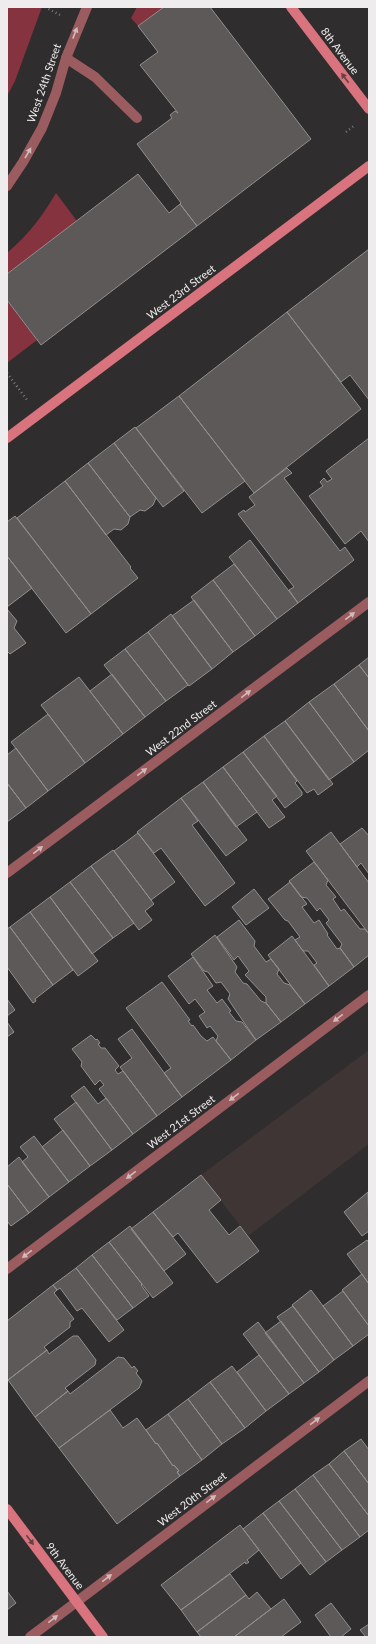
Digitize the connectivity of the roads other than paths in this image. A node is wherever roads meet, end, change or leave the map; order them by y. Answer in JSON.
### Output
{"nodes":[{"id":1,"x":87,"y":7,"type":"edge"},
{"id":2,"x":291,"y":7,"type":"edge"},
{"id":3,"x":66,"y":58,"type":"junction"},
{"id":4,"x":369,"y":109,"type":"edge"},
{"id":5,"x":137,"y":118,"type":"dead end"},
{"id":6,"x":369,"y":166,"type":"edge"},
{"id":7,"x":7,"y":186,"type":"edge"},
{"id":8,"x":7,"y":438,"type":"edge"},
{"id":9,"x":369,"y":602,"type":"edge"},
{"id":10,"x":7,"y":873,"type":"edge"},
{"id":11,"x":369,"y":995,"type":"edge"},
{"id":12,"x":7,"y":1269,"type":"edge"},
{"id":13,"x":369,"y":1380,"type":"edge"},
{"id":14,"x":7,"y":1509,"type":"edge"},
{"id":15,"x":76,"y":1601,"type":"junction"},
{"id":16,"x":30,"y":1637,"type":"edge"},
{"id":17,"x":103,"y":1637,"type":"edge"}],
"edges":[{"from":3,"to":1,"type":"street","name":"West 24th Street","one_way":true},
{"from":4,"to":2,"type":"main road","name":"8th Avenue","one_way":true},
{"from":3,"to":5,"type":"street"},
{"from":7,"to":3,"type":"street","name":"West 24th Street","one_way":true},
{"from":6,"to":8,"type":"main road","name":"West 23rd Street"},
{"from":10,"to":9,"type":"street","name":"West 22nd Street","one_way":true},
{"from":11,"to":12,"type":"street","name":"West 21st Street","one_way":true},
{"from":15,"to":13,"type":"street","name":"West 20th Street","one_way":true},
{"from":14,"to":15,"type":"main road","name":"9th Avenue","one_way":true},
{"from":16,"to":15,"type":"street","name":"West 20th Street","one_way":true},
{"from":15,"to":17,"type":"main road","name":"9th Avenue"}]}
